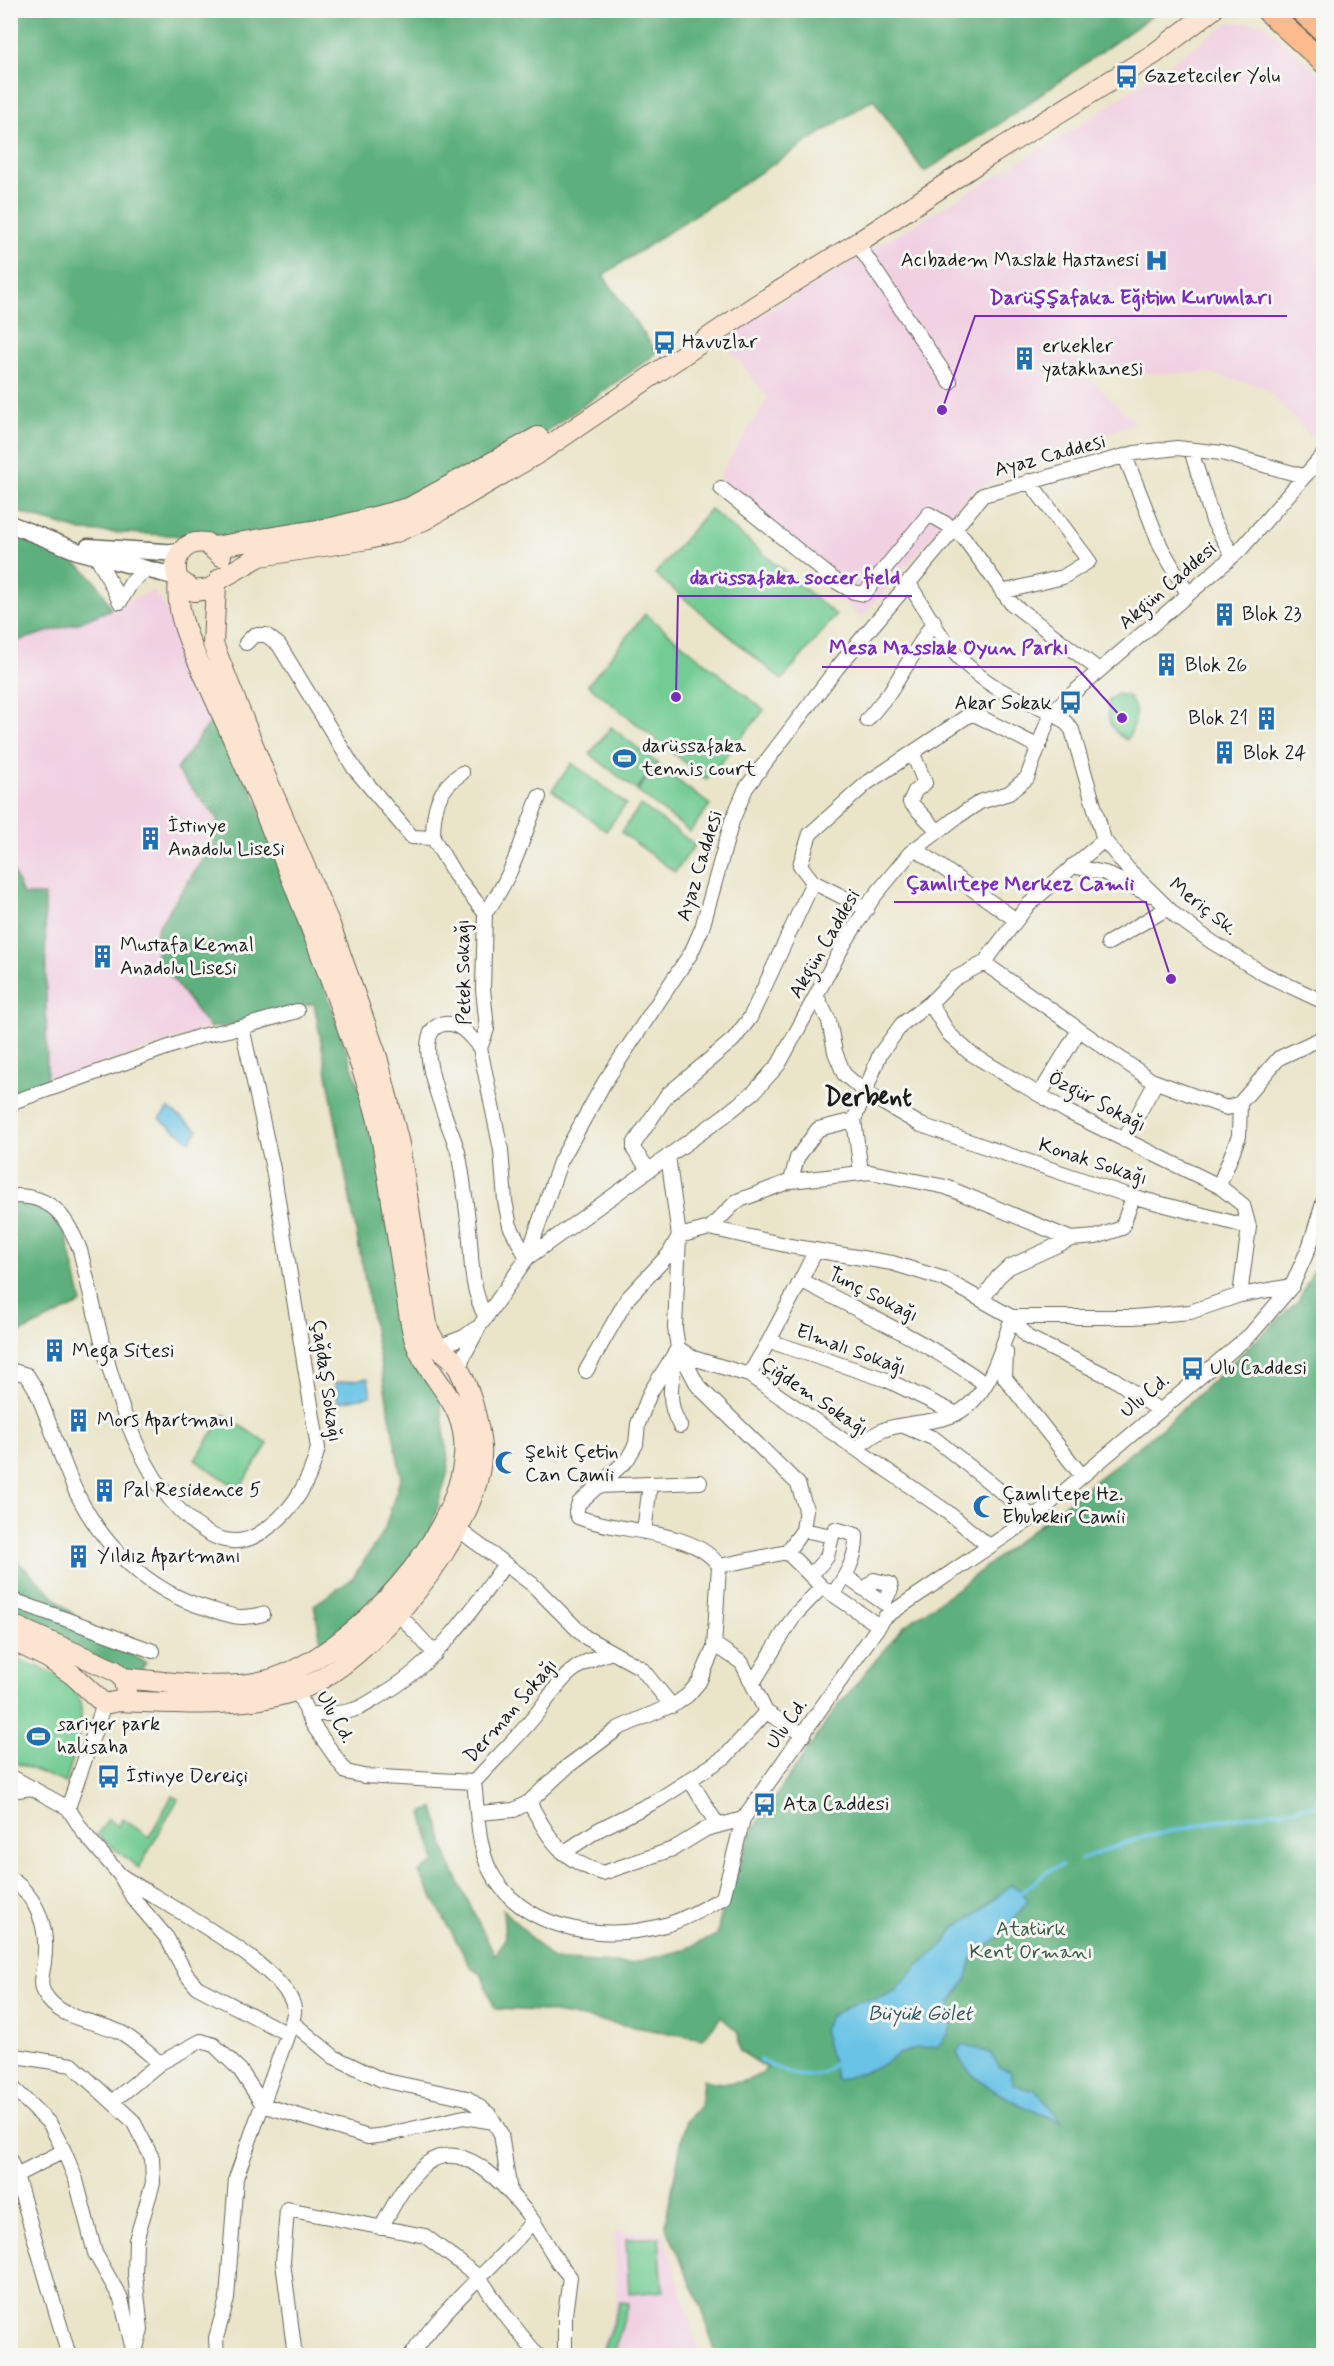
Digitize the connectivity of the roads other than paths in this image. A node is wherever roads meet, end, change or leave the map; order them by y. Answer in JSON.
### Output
{"nodes":[{"id":1,"x":1226,"y":10,"type":"edge"},
{"id":2,"x":1266,"y":10,"type":"edge"},
{"id":3,"x":1298,"y":12,"type":"edge"},
{"id":4,"x":1202,"y":14,"type":"edge"},
{"id":5,"x":1323,"y":32,"type":"edge"},
{"id":6,"x":1323,"y":63,"type":"edge"},
{"id":7,"x":857,"y":243,"type":"junction"},
{"id":8,"x":950,"y":382,"type":"dead end"},
{"id":9,"x":572,"y":422,"type":"junction"},
{"id":10,"x":1191,"y":450,"type":"junction"},
{"id":11,"x":1323,"y":454,"type":"edge"},
{"id":12,"x":1125,"y":456,"type":"junction"},
{"id":13,"x":1303,"y":477,"type":"junction"},
{"id":14,"x":1029,"y":481,"type":"junction"},
{"id":15,"x":721,"y":488,"type":"dead end"},
{"id":16,"x":10,"y":524,"type":"edge"},
{"id":17,"x":953,"y":528,"type":"junction"},
{"id":18,"x":67,"y":545,"type":"junction"},
{"id":19,"x":213,"y":547,"type":"junction"},
{"id":20,"x":179,"y":553,"type":"junction"},
{"id":21,"x":1233,"y":555,"type":"junction"},
{"id":22,"x":97,"y":556,"type":"junction"},
{"id":23,"x":145,"y":570,"type":"junction"},
{"id":24,"x":178,"y":578,"type":"junction"},
{"id":25,"x":218,"y":582,"type":"junction"},
{"id":26,"x":908,"y":582,"type":"junction"},
{"id":27,"x":1002,"y":592,"type":"junction"},
{"id":28,"x":1188,"y":594,"type":"junction"},
{"id":29,"x":934,"y":621,"type":"junction"},
{"id":30,"x":246,"y":643,"type":"dead end"},
{"id":31,"x":1099,"y":670,"type":"junction"},
{"id":32,"x":1051,"y":712,"type":"junction"},
{"id":33,"x":867,"y":720,"type":"dead end"},
{"id":34,"x":1039,"y":747,"type":"junction"},
{"id":35,"x":913,"y":754,"type":"junction"},
{"id":36,"x":462,"y":773,"type":"dead end"},
{"id":37,"x":539,"y":797,"type":"dead end"},
{"id":38,"x":938,"y":831,"type":"junction"},
{"id":39,"x":433,"y":838,"type":"junction"},
{"id":40,"x":1104,"y":840,"type":"junction"},
{"id":41,"x":916,"y":849,"type":"junction"},
{"id":42,"x":1072,"y":866,"type":"junction"},
{"id":43,"x":813,"y":882,"type":"junction"},
{"id":44,"x":1164,"y":904,"type":"junction"},
{"id":45,"x":867,"y":909,"type":"junction"},
{"id":46,"x":485,"y":913,"type":"junction"},
{"id":47,"x":1016,"y":920,"type":"junction"},
{"id":48,"x":1108,"y":943,"type":"dead end"},
{"id":49,"x":984,"y":963,"type":"junction"},
{"id":50,"x":817,"y":997,"type":"junction"},
{"id":51,"x":1323,"y":1002,"type":"edge"},
{"id":52,"x":930,"y":1003,"type":"junction"},
{"id":53,"x":297,"y":1011,"type":"dead end"},
{"id":54,"x":242,"y":1027,"type":"junction"},
{"id":55,"x":1079,"y":1030,"type":"junction"},
{"id":56,"x":1323,"y":1037,"type":"edge"},
{"id":57,"x":480,"y":1048,"type":"junction"},
{"id":58,"x":1156,"y":1082,"type":"junction"},
{"id":59,"x":866,"y":1093,"type":"junction"},
{"id":60,"x":1040,"y":1094,"type":"junction"},
{"id":61,"x":1240,"y":1103,"type":"junction"},
{"id":62,"x":10,"y":1104,"type":"edge"},
{"id":63,"x":854,"y":1120,"type":"junction"},
{"id":64,"x":1124,"y":1140,"type":"junction"},
{"id":65,"x":668,"y":1156,"type":"junction"},
{"id":66,"x":649,"y":1170,"type":"junction"},
{"id":67,"x":861,"y":1172,"type":"junction"},
{"id":68,"x":791,"y":1181,"type":"junction"},
{"id":69,"x":1219,"y":1186,"type":"junction"},
{"id":70,"x":10,"y":1196,"type":"edge"},
{"id":71,"x":1133,"y":1197,"type":"junction"},
{"id":72,"x":1323,"y":1200,"type":"edge"},
{"id":73,"x":1249,"y":1227,"type":"junction"},
{"id":74,"x":710,"y":1228,"type":"junction"},
{"id":75,"x":679,"y":1236,"type":"junction"},
{"id":76,"x":1071,"y":1239,"type":"junction"},
{"id":77,"x":816,"y":1250,"type":"junction"},
{"id":78,"x":527,"y":1258,"type":"junction"},
{"id":79,"x":801,"y":1280,"type":"junction"},
{"id":80,"x":1292,"y":1287,"type":"junction"},
{"id":81,"x":1240,"y":1295,"type":"junction"},
{"id":82,"x":982,"y":1300,"type":"junction"},
{"id":83,"x":1012,"y":1317,"type":"junction"},
{"id":84,"x":482,"y":1322,"type":"junction"},
{"id":85,"x":769,"y":1341,"type":"junction"},
{"id":86,"x":678,"y":1348,"type":"junction"},
{"id":87,"x":450,"y":1359,"type":"junction"},
{"id":88,"x":10,"y":1370,"type":"edge"},
{"id":89,"x":586,"y":1371,"type":"dead end"},
{"id":90,"x":434,"y":1374,"type":"junction"},
{"id":91,"x":749,"y":1375,"type":"junction"},
{"id":92,"x":985,"y":1384,"type":"junction"},
{"id":93,"x":1159,"y":1410,"type":"junction"},
{"id":94,"x":955,"y":1413,"type":"junction"},
{"id":95,"x":680,"y":1426,"type":"dead end"},
{"id":96,"x":904,"y":1426,"type":"junction"},
{"id":97,"x":856,"y":1448,"type":"junction"},
{"id":98,"x":1082,"y":1476,"type":"junction"},
{"id":99,"x":700,"y":1482,"type":"dead end"},
{"id":100,"x":650,"y":1485,"type":"junction"},
{"id":101,"x":598,"y":1486,"type":"junction"},
{"id":102,"x":1033,"y":1517,"type":"junction"},
{"id":103,"x":459,"y":1530,"type":"junction"},
{"id":104,"x":803,"y":1530,"type":"junction"},
{"id":105,"x":644,"y":1532,"type":"junction"},
{"id":106,"x":832,"y":1536,"type":"junction"},
{"id":107,"x":989,"y":1546,"type":"junction"},
{"id":108,"x":787,"y":1552,"type":"junction"},
{"id":109,"x":505,"y":1564,"type":"junction"},
{"id":110,"x":719,"y":1566,"type":"junction"},
{"id":111,"x":811,"y":1575,"type":"junction"},
{"id":112,"x":845,"y":1576,"type":"junction"},
{"id":113,"x":827,"y":1590,"type":"junction"},
{"id":114,"x":10,"y":1599,"type":"edge"},
{"id":115,"x":854,"y":1609,"type":"junction"},
{"id":116,"x":397,"y":1612,"type":"junction"},
{"id":117,"x":263,"y":1614,"type":"dead end"},
{"id":118,"x":10,"y":1624,"type":"edge"},
{"id":119,"x":879,"y":1626,"type":"junction"},
{"id":120,"x":10,"y":1639,"type":"edge"},
{"id":121,"x":714,"y":1644,"type":"junction"},
{"id":122,"x":153,"y":1651,"type":"dead end"},
{"id":123,"x":609,"y":1653,"type":"junction"},
{"id":124,"x":435,"y":1654,"type":"junction"},
{"id":125,"x":119,"y":1675,"type":"junction"},
{"id":126,"x":753,"y":1683,"type":"junction"},
{"id":127,"x":297,"y":1690,"type":"junction"},
{"id":128,"x":105,"y":1699,"type":"junction"},
{"id":129,"x":672,"y":1706,"type":"junction"},
{"id":130,"x":766,"y":1712,"type":"junction"},
{"id":131,"x":307,"y":1714,"type":"junction"},
{"id":132,"x":804,"y":1735,"type":"junction"},
{"id":133,"x":10,"y":1776,"type":"edge"},
{"id":134,"x":690,"y":1780,"type":"junction"},
{"id":135,"x":474,"y":1782,"type":"junction"},
{"id":136,"x":33,"y":1788,"type":"junction"},
{"id":137,"x":10,"y":1791,"type":"edge"},
{"id":138,"x":529,"y":1802,"type":"junction"},
{"id":139,"x":69,"y":1808,"type":"junction"},
{"id":140,"x":479,"y":1814,"type":"junction"},
{"id":141,"x":743,"y":1819,"type":"junction"},
{"id":142,"x":718,"y":1826,"type":"junction"},
{"id":143,"x":563,"y":1853,"type":"junction"},
{"id":144,"x":120,"y":1875,"type":"junction"},
{"id":145,"x":10,"y":1878,"type":"edge"},
{"id":146,"x":289,"y":2028,"type":"junction"},
{"id":147,"x":10,"y":2055,"type":"edge"},
{"id":148,"x":160,"y":2063,"type":"junction"},
{"id":149,"x":10,"y":2085,"type":"edge"},
{"id":150,"x":113,"y":2101,"type":"junction"},
{"id":151,"x":263,"y":2105,"type":"junction"},
{"id":152,"x":494,"y":2122,"type":"junction"},
{"id":153,"x":64,"y":2151,"type":"junction"},
{"id":154,"x":10,"y":2160,"type":"edge"},
{"id":155,"x":13,"y":2176,"type":"edge"},
{"id":156,"x":510,"y":2192,"type":"junction"},
{"id":157,"x":533,"y":2221,"type":"junction"},
{"id":158,"x":381,"y":2228,"type":"junction"},
{"id":159,"x":479,"y":2277,"type":"junction"},
{"id":160,"x":69,"y":2355,"type":"edge"},
{"id":161,"x":134,"y":2355,"type":"edge"},
{"id":162,"x":217,"y":2355,"type":"edge"},
{"id":163,"x":295,"y":2355,"type":"edge"},
{"id":164,"x":411,"y":2355,"type":"edge"},
{"id":165,"x":538,"y":2355,"type":"edge"},
{"id":166,"x":565,"y":2355,"type":"edge"}],
"edges":[{"from":1,"to":4,"type":"main road"},
{"from":2,"to":6,"type":"main road"},
{"from":3,"to":5,"type":"main road"},
{"from":4,"to":7,"type":"main road"},
{"from":4,"to":9,"type":"main road"},
{"from":7,"to":8,"type":"street"},
{"from":7,"to":9,"type":"main road"},
{"from":9,"to":19,"type":"main road"},
{"from":9,"to":25,"type":"main road"},
{"from":10,"to":12,"type":"street","name":"Ayaz Caddesi"},
{"from":10,"to":13,"type":"street","name":"Ayaz Caddesi"},
{"from":10,"to":21,"type":"street"},
{"from":11,"to":13,"type":"street","name":"Akgün Caddesi"},
{"from":12,"to":14,"type":"street","name":"Ayaz Caddesi"},
{"from":12,"to":28,"type":"street"},
{"from":13,"to":21,"type":"street","name":"Akgün Caddesi"},
{"from":14,"to":17,"type":"street","name":"Ayaz Caddesi"},
{"from":14,"to":27,"type":"street"},
{"from":15,"to":17,"type":"street"},
{"from":16,"to":18,"type":"street"},
{"from":17,"to":26,"type":"street","name":"Ayaz Caddesi"},
{"from":17,"to":27,"type":"street"},
{"from":18,"to":20,"type":"street"},
{"from":18,"to":22,"type":"street"},
{"from":19,"to":20,"type":"main road"},
{"from":19,"to":25,"type":"main road"},
{"from":20,"to":24,"type":"main road"},
{"from":21,"to":28,"type":"street","name":"Akgün Caddesi"},
{"from":22,"to":23,"type":"street"},
{"from":22,"to":23,"type":"street"},
{"from":23,"to":24,"type":"street"},
{"from":24,"to":25,"type":"main road"},
{"from":24,"to":90,"type":"main road"},
{"from":25,"to":87,"type":"main road"},
{"from":26,"to":29,"type":"street"},
{"from":26,"to":78,"type":"street","name":"Ayaz Caddesi"},
{"from":27,"to":31,"type":"street"},
{"from":28,"to":31,"type":"street","name":"Akgün Caddesi"},
{"from":29,"to":32,"type":"street"},
{"from":29,"to":33,"type":"street"},
{"from":30,"to":39,"type":"street"},
{"from":31,"to":32,"type":"street","name":"Akgün Caddesi"},
{"from":32,"to":34,"type":"street","name":"Akgün Caddesi"},
{"from":32,"to":40,"type":"street","name":"Meriç Sk."},
{"from":34,"to":35,"type":"street"},
{"from":34,"to":38,"type":"street","name":"Akgün Caddesi"},
{"from":35,"to":38,"type":"street"},
{"from":35,"to":43,"type":"street"},
{"from":36,"to":39,"type":"street"},
{"from":37,"to":46,"type":"street"},
{"from":38,"to":41,"type":"street","name":"Akgün Caddesi"},
{"from":39,"to":46,"type":"street","name":"Petek Sokağı"},
{"from":40,"to":42,"type":"street"},
{"from":40,"to":44,"type":"street","name":"Meriç Sk."},
{"from":41,"to":45,"type":"street","name":"Akgün Caddesi"},
{"from":41,"to":47,"type":"street"},
{"from":42,"to":44,"type":"street"},
{"from":42,"to":47,"type":"street"},
{"from":43,"to":45,"type":"street"},
{"from":43,"to":66,"type":"street"},
{"from":44,"to":48,"type":"street"},
{"from":44,"to":51,"type":"street","name":"Meriç Sk."},
{"from":45,"to":50,"type":"street","name":"Akgün Caddesi"},
{"from":46,"to":57,"type":"street","name":"Petek Sokağı"},
{"from":47,"to":49,"type":"street"},
{"from":49,"to":52,"type":"street"},
{"from":49,"to":55,"type":"street"},
{"from":50,"to":59,"type":"street","name":"Konak Sokağı"},
{"from":50,"to":65,"type":"street","name":"Akgün Caddesi"},
{"from":52,"to":59,"type":"street"},
{"from":52,"to":60,"type":"street","name":"Özgür Sokağı"},
{"from":53,"to":54,"type":"street"},
{"from":54,"to":62,"type":"street"},
{"from":54,"to":70,"type":"street","name":"Çağdaş Sokağı"},
{"from":55,"to":58,"type":"street"},
{"from":55,"to":60,"type":"street"},
{"from":56,"to":61,"type":"street"},
{"from":57,"to":78,"type":"street","name":"Petek Sokağı"},
{"from":57,"to":84,"type":"street"},
{"from":58,"to":61,"type":"street"},
{"from":58,"to":64,"type":"street"},
{"from":59,"to":63,"type":"street"},
{"from":59,"to":71,"type":"street","name":"Konak Sokağı"},
{"from":60,"to":64,"type":"street","name":"Özgür Sokağı"},
{"from":61,"to":69,"type":"street"},
{"from":63,"to":67,"type":"street"},
{"from":63,"to":68,"type":"street"},
{"from":64,"to":69,"type":"street","name":"Özgür Sokağı"},
{"from":65,"to":66,"type":"street","name":"Akgün Caddesi"},
{"from":65,"to":75,"type":"street"},
{"from":66,"to":78,"type":"street","name":"Akgün Caddesi"},
{"from":67,"to":68,"type":"street"},
{"from":67,"to":76,"type":"street"},
{"from":68,"to":74,"type":"street"},
{"from":69,"to":73,"type":"street","name":"Özgür Sokağı"},
{"from":71,"to":73,"type":"street","name":"Konak Sokağı"},
{"from":71,"to":76,"type":"street"},
{"from":72,"to":80,"type":"street","name":"Ulu Cd."},
{"from":73,"to":81,"type":"street"},
{"from":74,"to":75,"type":"street"},
{"from":74,"to":77,"type":"street"},
{"from":75,"to":86,"type":"street"},
{"from":75,"to":89,"type":"street"},
{"from":76,"to":82,"type":"street"},
{"from":77,"to":79,"type":"street"},
{"from":77,"to":82,"type":"street"},
{"from":78,"to":84,"type":"street","name":"Akgün Caddesi"},
{"from":79,"to":85,"type":"street","name":"Tunç Sokağı"},
{"from":79,"to":92,"type":"street","name":"Tunç Sokağı"},
{"from":80,"to":81,"type":"street"},
{"from":80,"to":93,"type":"street","name":"Ulu Cd."},
{"from":81,"to":83,"type":"street"},
{"from":82,"to":83,"type":"street"},
{"from":83,"to":92,"type":"street"},
{"from":83,"to":93,"type":"street"},
{"from":83,"to":98,"type":"street"},
{"from":84,"to":87,"type":"street","name":"Akgün Caddesi"},
{"from":84,"to":87,"type":"street","name":"Akgün Caddesi"},
{"from":85,"to":91,"type":"street","name":"Elmalı Sokağı"},
{"from":85,"to":94,"type":"street","name":"Elmalı Sokağı"},
{"from":86,"to":91,"type":"street","name":"Çiğdem Sokağı"},
{"from":86,"to":95,"type":"street"},
{"from":86,"to":101,"type":"street"},
{"from":86,"to":104,"type":"street"},
{"from":87,"to":90,"type":"street","name":"Akgün Caddesi"},
{"from":87,"to":103,"type":"main road"},
{"from":88,"to":117,"type":"street"},
{"from":90,"to":125,"type":"main road"},
{"from":91,"to":97,"type":"street","name":"Çiğdem Sokağı"},
{"from":92,"to":94,"type":"street"},
{"from":93,"to":98,"type":"street","name":"Ulu Cd."},
{"from":94,"to":96,"type":"street"},
{"from":96,"to":97,"type":"street"},
{"from":96,"to":102,"type":"street"},
{"from":97,"to":107,"type":"street","name":"Çiğdem Sokağı"},
{"from":98,"to":102,"type":"street","name":"Ulu Cd."},
{"from":99,"to":100,"type":"street"},
{"from":100,"to":101,"type":"street"},
{"from":100,"to":105,"type":"street"},
{"from":101,"to":105,"type":"street"},
{"from":102,"to":107,"type":"street","name":"Ulu Cd."},
{"from":103,"to":109,"type":"street"},
{"from":103,"to":116,"type":"main road"},
{"from":104,"to":106,"type":"street"},
{"from":104,"to":108,"type":"street"},
{"from":105,"to":110,"type":"street"},
{"from":106,"to":111,"type":"street"},
{"from":106,"to":112,"type":"street"},
{"from":107,"to":119,"type":"street","name":"Ulu Cd."},
{"from":108,"to":110,"type":"street"},
{"from":108,"to":111,"type":"street"},
{"from":109,"to":123,"type":"street"},
{"from":109,"to":124,"type":"street"},
{"from":110,"to":121,"type":"street"},
{"from":111,"to":113,"type":"street"},
{"from":112,"to":113,"type":"street"},
{"from":112,"to":115,"type":"street"},
{"from":113,"to":115,"type":"street"},
{"from":113,"to":126,"type":"street"},
{"from":114,"to":122,"type":"street"},
{"from":115,"to":119,"type":"street"},
{"from":116,"to":124,"type":"street"},
{"from":116,"to":127,"type":"main road"},
{"from":118,"to":125,"type":"main road"},
{"from":119,"to":132,"type":"street","name":"Ulu Cd."},
{"from":120,"to":128,"type":"main road"},
{"from":121,"to":126,"type":"street"},
{"from":121,"to":129,"type":"street"},
{"from":123,"to":129,"type":"street"},
{"from":123,"to":135,"type":"street","name":"Derman Sokağı"},
{"from":124,"to":131,"type":"street"},
{"from":125,"to":128,"type":"main road"},
{"from":125,"to":128,"type":"main road"},
{"from":126,"to":130,"type":"street"},
{"from":127,"to":128,"type":"main road"},
{"from":127,"to":131,"type":"street","name":"Ulu Cd."},
{"from":128,"to":139,"type":"street"},
{"from":129,"to":138,"type":"street"},
{"from":130,"to":132,"type":"street"},
{"from":130,"to":134,"type":"street"},
{"from":131,"to":135,"type":"street","name":"Ulu Cd."},
{"from":132,"to":141,"type":"street","name":"Ulu Cd."},
{"from":133,"to":136,"type":"street"},
{"from":134,"to":142,"type":"street"},
{"from":134,"to":143,"type":"street"},
{"from":135,"to":140,"type":"street","name":"Ulu Cd."},
{"from":136,"to":137,"type":"street"},
{"from":136,"to":139,"type":"street"},
{"from":138,"to":140,"type":"street"},
{"from":138,"to":143,"type":"street"},
{"from":139,"to":144,"type":"street"},
{"from":140,"to":141,"type":"street","name":"Ulu Cd."},
{"from":141,"to":142,"type":"street"},
{"from":142,"to":143,"type":"street"},
{"from":144,"to":146,"type":"street"},
{"from":144,"to":146,"type":"street"},
{"from":145,"to":148,"type":"street"},
{"from":146,"to":151,"type":"street"},
{"from":146,"to":152,"type":"street"},
{"from":147,"to":150,"type":"street"},
{"from":148,"to":150,"type":"street"},
{"from":148,"to":151,"type":"street"},
{"from":149,"to":153,"type":"street"},
{"from":150,"to":161,"type":"street"},
{"from":151,"to":152,"type":"street"},
{"from":151,"to":162,"type":"street"},
{"from":152,"to":156,"type":"street"},
{"from":153,"to":155,"type":"street"},
{"from":153,"to":161,"type":"street"},
{"from":154,"to":155,"type":"street"},
{"from":155,"to":160,"type":"street"},
{"from":156,"to":157,"type":"street"},
{"from":156,"to":158,"type":"street"},
{"from":157,"to":159,"type":"street"},
{"from":157,"to":166,"type":"street"},
{"from":158,"to":159,"type":"street"},
{"from":158,"to":163,"type":"street"},
{"from":159,"to":164,"type":"street"},
{"from":159,"to":165,"type":"street"}]}
